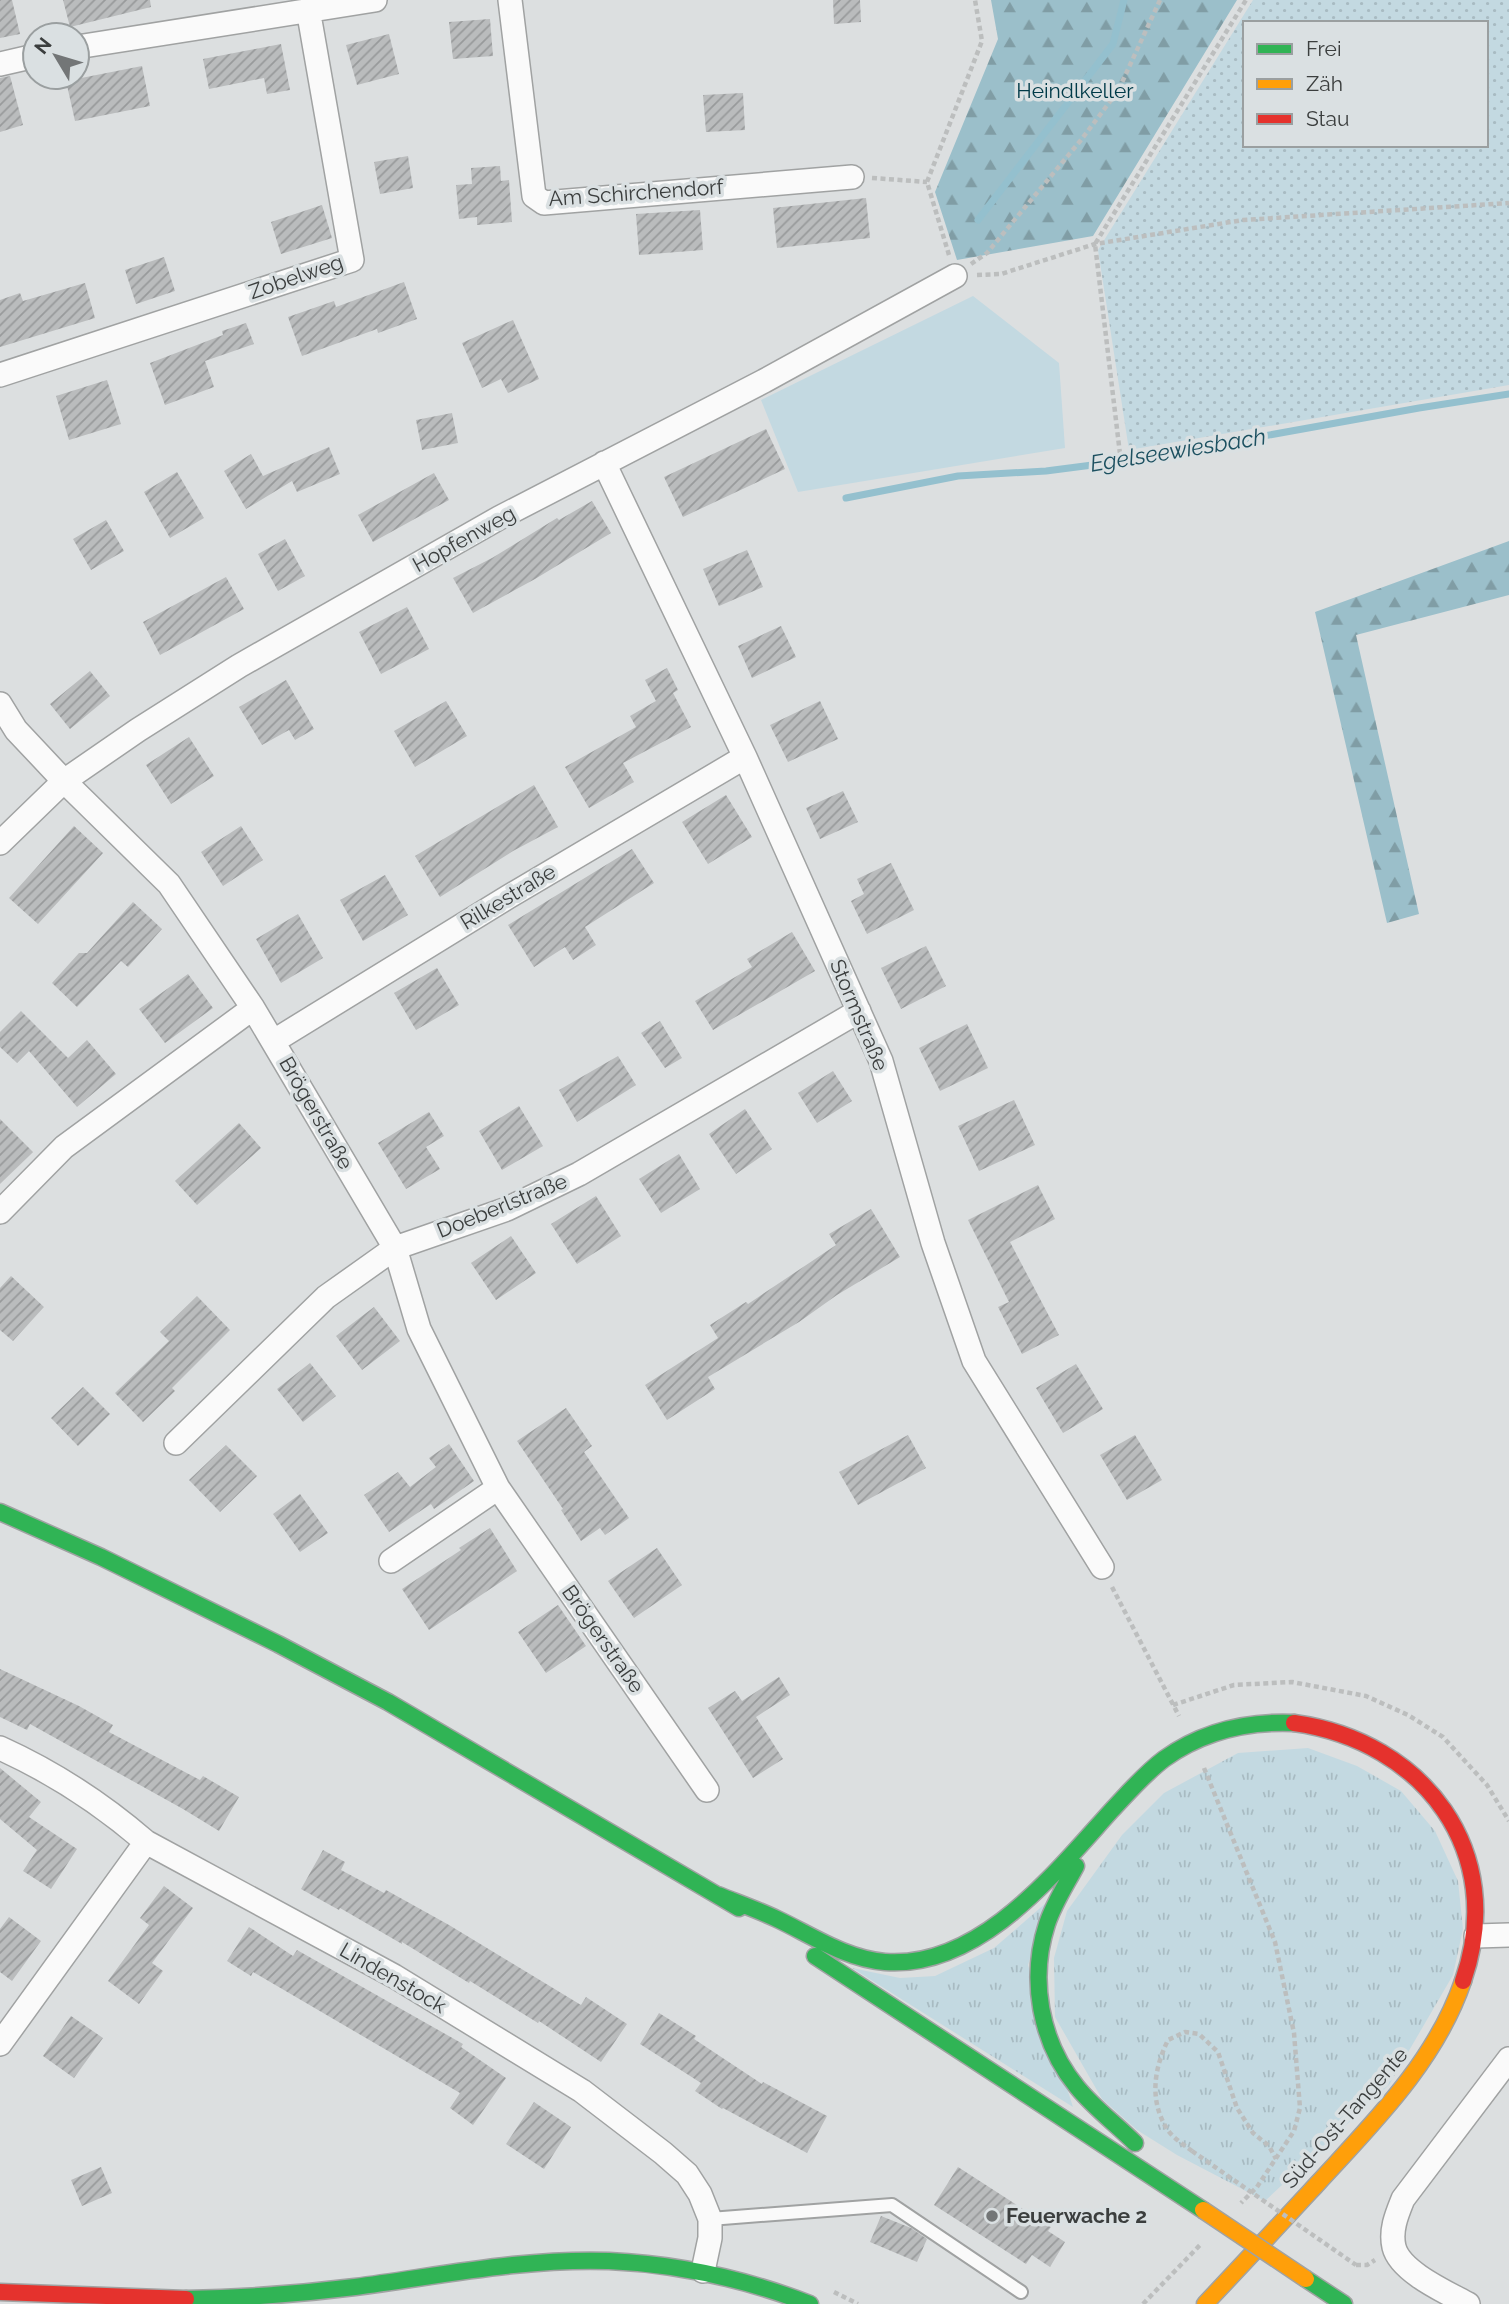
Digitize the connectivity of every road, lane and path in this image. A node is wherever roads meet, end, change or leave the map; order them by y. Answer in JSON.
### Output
{"nodes":[{"id":1,"x":375,"y":0,"type":"edge"},
{"id":2,"x":510,"y":0,"type":"edge"},
{"id":3,"x":975,"y":0,"type":"edge"},
{"id":4,"x":1160,"y":0,"type":"edge"},
{"id":5,"x":1246,"y":0,"type":"edge"},
{"id":6,"x":308,"y":9,"type":"junction"},
{"id":7,"x":91,"y":45,"type":"edge"},
{"id":8,"x":21,"y":59,"type":"edge"},
{"id":9,"x":0,"y":64,"type":"edge"},
{"id":10,"x":852,"y":177,"type":"joint"},
{"id":11,"x":927,"y":182,"type":"junction"},
{"id":12,"x":1509,"y":203,"type":"edge"},
{"id":13,"x":1095,"y":244,"type":"junction"},
{"id":14,"x":955,"y":276,"type":"junction"},
{"id":15,"x":0,"y":375,"type":"edge"},
{"id":16,"x":1120,"y":454,"type":"dead end"},
{"id":17,"x":604,"y":463,"type":"junction"},
{"id":18,"x":0,"y":704,"type":"edge"},
{"id":19,"x":8,"y":734,"type":"edge"},
{"id":20,"x":745,"y":757,"type":"junction"},
{"id":21,"x":64,"y":781,"type":"junction"},
{"id":22,"x":0,"y":843,"type":"edge"},
{"id":23,"x":253,"y":1008,"type":"junction"},
{"id":24,"x":859,"y":1011,"type":"junction"},
{"id":25,"x":274,"y":1041,"type":"junction"},
{"id":26,"x":0,"y":1212,"type":"edge"},
{"id":27,"x":395,"y":1248,"type":"junction"},
{"id":28,"x":176,"y":1443,"type":"dead end"},
{"id":29,"x":498,"y":1488,"type":"junction"},
{"id":30,"x":0,"y":1512,"type":"edge"},
{"id":31,"x":391,"y":1561,"type":"dead end"},
{"id":32,"x":1102,"y":1567,"type":"joint"},
{"id":33,"x":1173,"y":1705,"type":"dead end"},
{"id":34,"x":0,"y":1748,"type":"edge"},
{"id":35,"x":1203,"y":1768,"type":"dead end"},
{"id":36,"x":707,"y":1790,"type":"dead end"},
{"id":37,"x":1098,"y":1825,"type":"junction"},
{"id":38,"x":146,"y":1842,"type":"junction"},
{"id":39,"x":718,"y":1895,"type":"junction"},
{"id":40,"x":1509,"y":1935,"type":"edge"},
{"id":41,"x":1476,"y":1936,"type":"junction"},
{"id":42,"x":0,"y":2044,"type":"edge"},
{"id":43,"x":1509,"y":2060,"type":"edge"},
{"id":44,"x":1174,"y":2190,"type":"junction"},
{"id":45,"x":710,"y":2219,"type":"junction"},
{"id":46,"x":1356,"y":2265,"type":"dead end"},
{"id":47,"x":703,"y":2271,"type":"junction"},
{"id":48,"x":0,"y":2292,"type":"edge"},
{"id":49,"x":1021,"y":2292,"type":"dead end"},
{"id":50,"x":359,"y":2296,"type":"edge"},
{"id":51,"x":1327,"y":2297,"type":"edge"},
{"id":52,"x":810,"y":2304,"type":"edge"},
{"id":53,"x":1205,"y":2304,"type":"edge"},
{"id":54,"x":1344,"y":2304,"type":"edge"},
{"id":55,"x":1468,"y":2304,"type":"edge"}],
"edges":[{"from":1,"to":6,"type":"street"},
{"from":2,"to":10,"type":"street","name":"Am Schirchendorf"},
{"from":3,"to":11,"type":"path"},
{"from":4,"to":14,"type":"path"},
{"from":5,"to":13,"type":"path"},
{"from":6,"to":7,"type":"street"},
{"from":6,"to":15,"type":"street","name":"Zobelweg"},
{"from":8,"to":9,"type":"street"},
{"from":10,"to":11,"type":"path"},
{"from":11,"to":14,"type":"path"},
{"from":12,"to":13,"type":"path"},
{"from":13,"to":14,"type":"path"},
{"from":13,"to":16,"type":"path"},
{"from":14,"to":17,"type":"street","name":"Hopfenweg"},
{"from":17,"to":20,"type":"street","name":"Stormstraße"},
{"from":17,"to":21,"type":"street","name":"Hopfenweg"},
{"from":18,"to":19,"type":"street","name":"Brögerstraße"},
{"from":19,"to":21,"type":"street","name":"Brögerstraße"},
{"from":20,"to":24,"type":"street","name":"Stormstraße"},
{"from":20,"to":25,"type":"street","name":"Rilkestraße"},
{"from":21,"to":22,"type":"street","name":"Hopfenweg"},
{"from":21,"to":23,"type":"street","name":"Brögerstraße"},
{"from":23,"to":25,"type":"street","name":"Brögerstraße"},
{"from":23,"to":26,"type":"street"},
{"from":24,"to":27,"type":"street","name":"Doeberlstraße"},
{"from":24,"to":32,"type":"street","name":"Stormstraße"},
{"from":25,"to":27,"type":"street","name":"Brögerstraße"},
{"from":27,"to":28,"type":"street","name":"Doeberlstraße"},
{"from":27,"to":29,"type":"street","name":"Brögerstraße"},
{"from":29,"to":31,"type":"street"},
{"from":29,"to":36,"type":"street","name":"Brögerstraße"},
{"from":30,"to":39,"type":"main road"},
{"from":32,"to":33,"type":"path"},
{"from":34,"to":38,"type":"street","name":"Lindenstock"},
{"from":35,"to":46,"type":"path","bridge":true},
{"from":37,"to":39,"type":"main road","name":"Süd-Ost-Tangente"},
{"from":37,"to":41,"type":"main road","name":"Süd-Ost-Tangente"},
{"from":37,"to":44,"type":"main road"},
{"from":38,"to":42,"type":"street"},
{"from":38,"to":45,"type":"street","name":"Lindenstock"},
{"from":39,"to":44,"type":"main road"},
{"from":40,"to":41,"type":"street"},
{"from":41,"to":53,"type":"main road","name":"Süd-Ost-Tangente"},
{"from":43,"to":55,"type":"street"},
{"from":44,"to":51,"type":"main road","bridge":true},
{"from":45,"to":47,"type":"street","name":"Lindenstock"},
{"from":45,"to":49,"type":"lane"},
{"from":47,"to":50,"type":"main road"},
{"from":47,"to":52,"type":"main road"},
{"from":48,"to":50,"type":"main road"},
{"from":51,"to":54,"type":"main road"}]}
